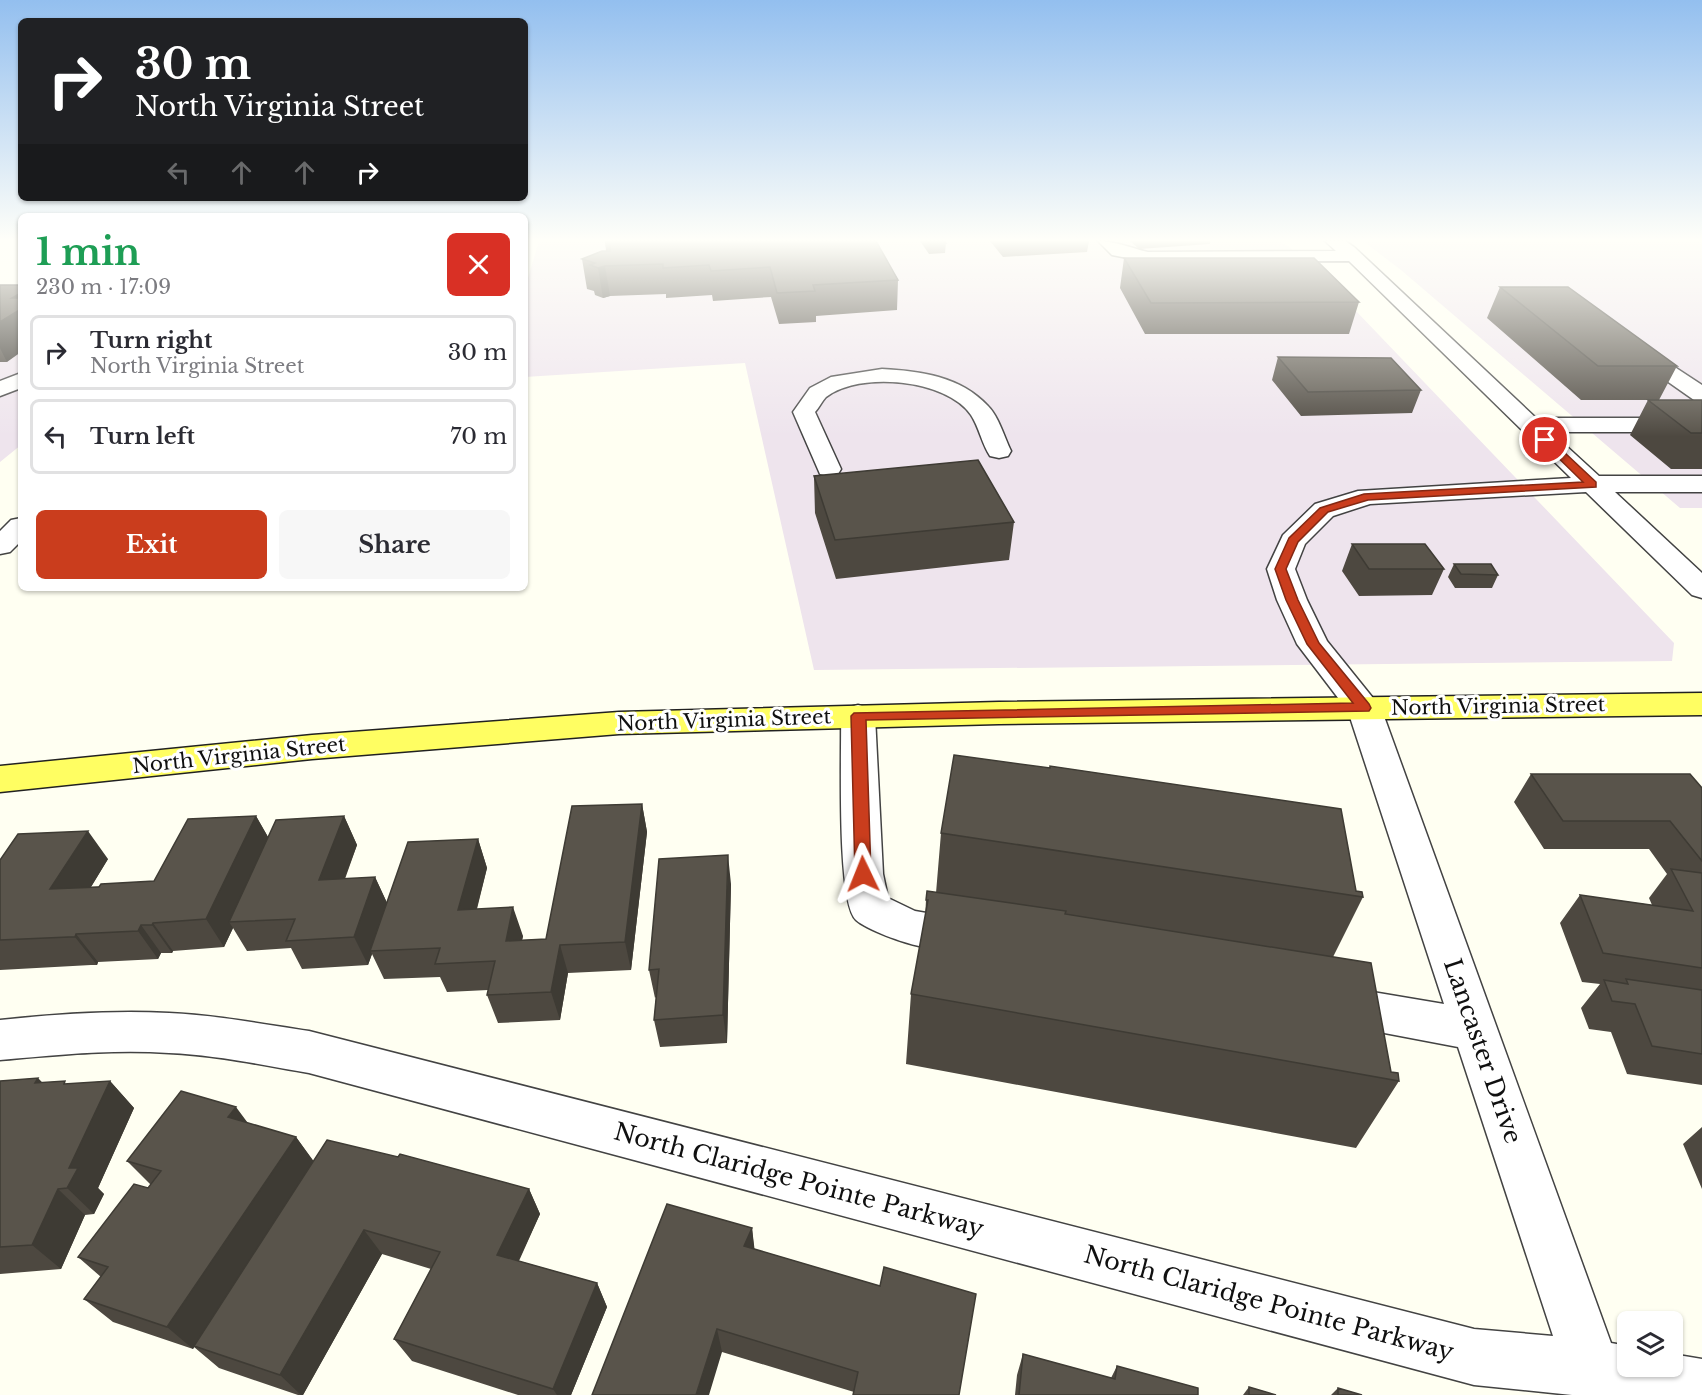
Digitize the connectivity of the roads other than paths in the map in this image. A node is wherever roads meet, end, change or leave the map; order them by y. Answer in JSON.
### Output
{"nodes":[{"id":1,"x":1406,"y":306,"type":"edge"},
{"id":2,"x":1617,"y":337,"type":"edge"},
{"id":3,"x":18,"y":381,"type":"edge"},
{"id":4,"x":0,"y":389,"type":"edge"},
{"id":5,"x":1702,"y":395,"type":"edge"},
{"id":6,"x":1530,"y":425,"type":"junction"},
{"id":7,"x":1702,"y":425,"type":"edge"},
{"id":8,"x":999,"y":451,"type":"dead end"},
{"id":9,"x":829,"y":469,"type":"dead end"},
{"id":10,"x":1592,"y":484,"type":"junction"},
{"id":11,"x":1702,"y":484,"type":"edge"},
{"id":12,"x":1700,"y":585,"type":"edge"},
{"id":13,"x":1702,"y":704,"type":"edge"},
{"id":14,"x":1364,"y":708,"type":"junction"},
{"id":15,"x":858,"y":716,"type":"junction"},
{"id":16,"x":0,"y":779,"type":"edge"},
{"id":17,"x":1002,"y":944,"type":"edge"},
{"id":18,"x":1304,"y":999,"type":"edge"},
{"id":19,"x":1476,"y":1030,"type":"junction"},
{"id":20,"x":0,"y":1040,"type":"edge"},
{"id":21,"x":1597,"y":1381,"type":"edge"},
{"id":22,"x":1702,"y":1388,"type":"edge"}],
"edges":[{"from":1,"to":6,"type":"street"},
{"from":2,"to":5,"type":"street"},
{"from":3,"to":4,"type":"street"},
{"from":6,"to":7,"type":"street"},
{"from":6,"to":10,"type":"street"},
{"from":8,"to":9,"type":"street"},
{"from":10,"to":11,"type":"street","name":"Lancaster Drive"},
{"from":10,"to":12,"type":"street"},
{"from":10,"to":14,"type":"street","name":"Lancaster Drive"},
{"from":13,"to":14,"type":"main road","name":"North Virginia Street"},
{"from":14,"to":15,"type":"main road","name":"North Virginia Street"},
{"from":14,"to":19,"type":"street","name":"Lancaster Drive"},
{"from":15,"to":16,"type":"main road","name":"North Virginia Street"},
{"from":15,"to":17,"type":"street"},
{"from":18,"to":19,"type":"street"},
{"from":19,"to":21,"type":"street","name":"Lancaster Drive"},
{"from":20,"to":21,"type":"street","name":"North Claridge Pointe Parkway"},
{"from":21,"to":22,"type":"street","name":"North Claridge Pointe Parkway"}]}
